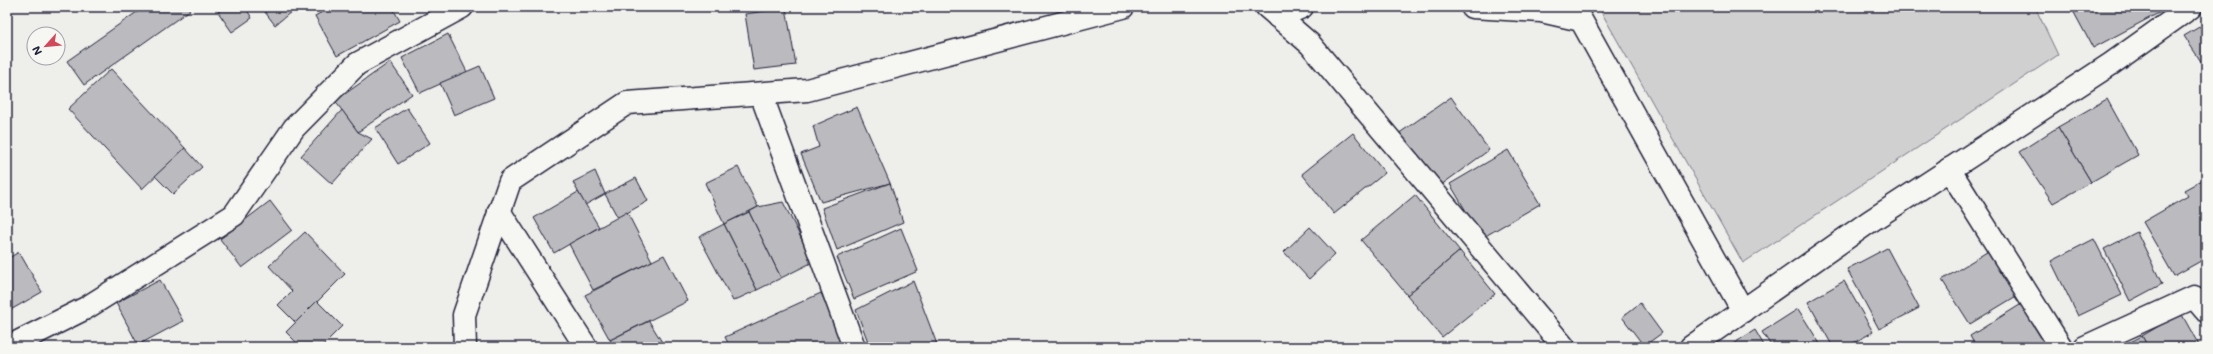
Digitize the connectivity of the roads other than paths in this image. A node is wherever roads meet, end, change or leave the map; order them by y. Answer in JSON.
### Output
{"nodes":[{"id":1,"x":462,"y":7,"type":"edge"},
{"id":2,"x":1123,"y":7,"type":"edge"},
{"id":3,"x":1302,"y":7,"type":"edge"},
{"id":4,"x":1472,"y":7,"type":"edge"},
{"id":5,"x":2191,"y":7,"type":"edge"},
{"id":6,"x":1273,"y":12,"type":"edge"},
{"id":7,"x":761,"y":94,"type":"junction"},
{"id":8,"x":1949,"y":169,"type":"junction"},
{"id":9,"x":499,"y":212,"type":"junction"},
{"id":10,"x":2202,"y":299,"type":"edge"},
{"id":11,"x":1743,"y":311,"type":"junction"},
{"id":12,"x":8,"y":347,"type":"edge"},
{"id":13,"x":465,"y":347,"type":"edge"},
{"id":14,"x":586,"y":347,"type":"edge"},
{"id":15,"x":854,"y":347,"type":"edge"},
{"id":16,"x":1564,"y":347,"type":"edge"},
{"id":17,"x":1691,"y":347,"type":"edge"},
{"id":18,"x":2061,"y":347,"type":"edge"},
{"id":19,"x":2085,"y":347,"type":"edge"}],
"edges":[{"from":1,"to":12,"type":"street"},
{"from":2,"to":7,"type":"street"},
{"from":3,"to":6,"type":"street"},
{"from":4,"to":11,"type":"street"},
{"from":5,"to":8,"type":"street"},
{"from":6,"to":16,"type":"street"},
{"from":7,"to":9,"type":"street"},
{"from":7,"to":15,"type":"street"},
{"from":8,"to":11,"type":"street"},
{"from":8,"to":18,"type":"street"},
{"from":9,"to":13,"type":"street"},
{"from":9,"to":14,"type":"street"},
{"from":10,"to":19,"type":"street"},
{"from":11,"to":17,"type":"street"}]}
